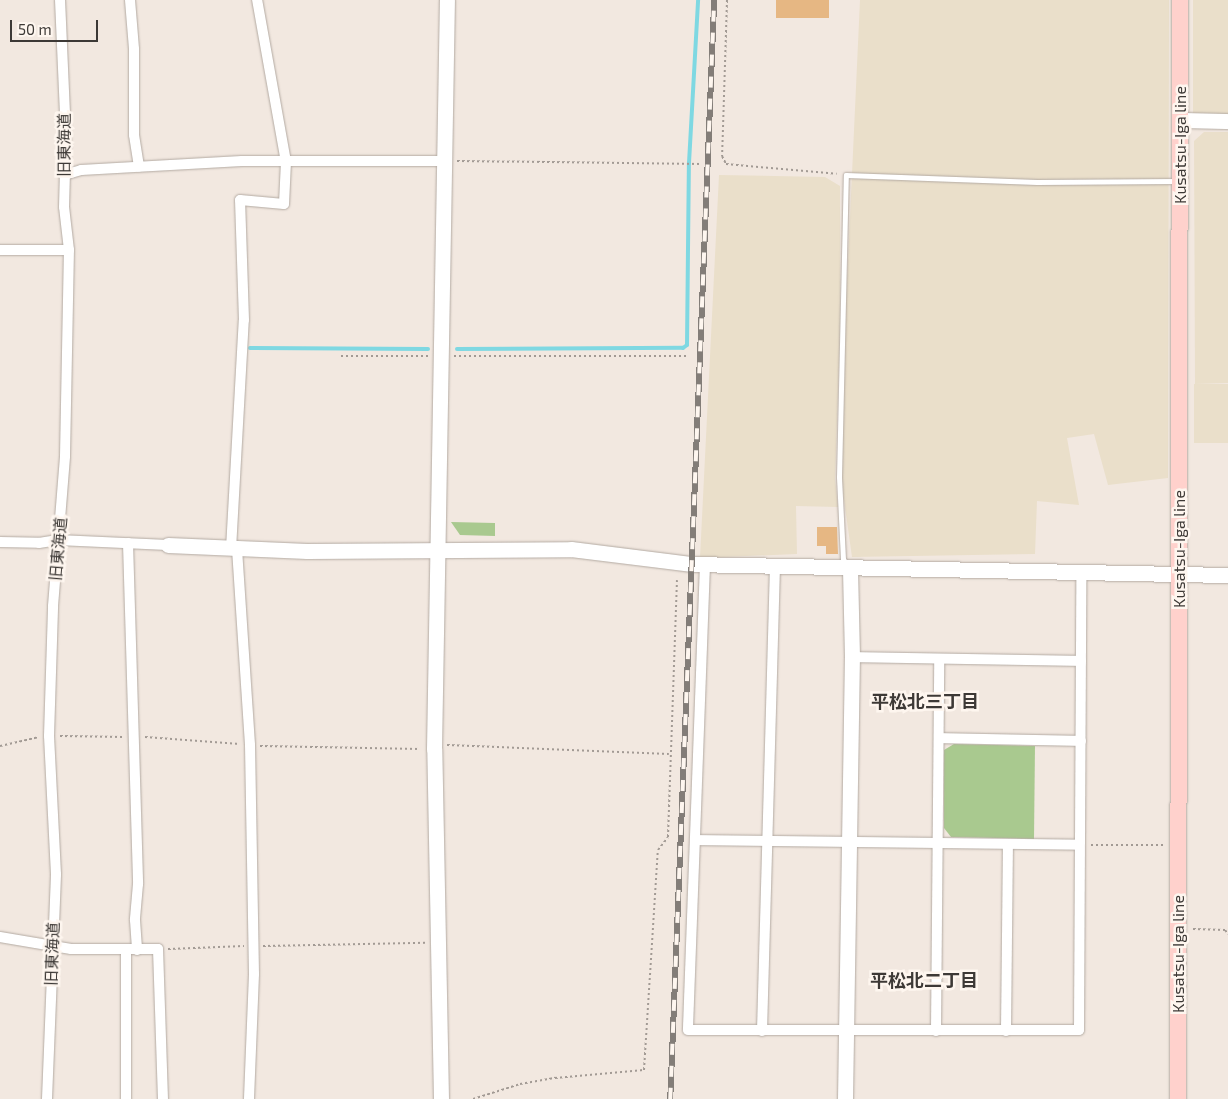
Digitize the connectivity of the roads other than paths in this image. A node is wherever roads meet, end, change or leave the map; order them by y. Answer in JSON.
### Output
{"nodes":[{"id":1,"x":60,"y":0,"type":"edge"},
{"id":2,"x":130,"y":0,"type":"edge"},
{"id":3,"x":257,"y":0,"type":"edge"},
{"id":4,"x":447,"y":0,"type":"edge"},
{"id":5,"x":1180,"y":0,"type":"edge"},
{"id":6,"x":1180,"y":120,"type":"junction"},
{"id":7,"x":1228,"y":121,"type":"edge"},
{"id":8,"x":445,"y":161,"type":"junction"},
{"id":9,"x":286,"y":162,"type":"junction"},
{"id":10,"x":139,"y":167,"type":"junction"},
{"id":11,"x":64,"y":175,"type":"junction"},
{"id":12,"x":1180,"y":182,"type":"junction"},
{"id":13,"x":0,"y":250,"type":"edge"},
{"id":14,"x":70,"y":250,"type":"junction"},
{"id":15,"x":58,"y":540,"type":"junction"},
{"id":16,"x":0,"y":542,"type":"edge"},
{"id":17,"x":128,"y":542,"type":"junction"},
{"id":18,"x":168,"y":545,"type":"joint"},
{"id":19,"x":234,"y":549,"type":"junction"},
{"id":20,"x":436,"y":552,"type":"junction"},
{"id":21,"x":705,"y":564,"type":"junction"},
{"id":22,"x":775,"y":566,"type":"junction"},
{"id":23,"x":850,"y":570,"type":"junction"},
{"id":24,"x":1081,"y":573,"type":"junction"},
{"id":25,"x":1179,"y":575,"type":"junction"},
{"id":26,"x":1228,"y":575,"type":"edge"},
{"id":27,"x":852,"y":657,"type":"junction"},
{"id":28,"x":939,"y":659,"type":"junction"},
{"id":29,"x":1081,"y":661,"type":"junction"},
{"id":30,"x":939,"y":738,"type":"junction"},
{"id":31,"x":1081,"y":741,"type":"junction"},
{"id":32,"x":696,"y":840,"type":"junction"},
{"id":33,"x":848,"y":841,"type":"junction"},
{"id":34,"x":768,"y":842,"type":"junction"},
{"id":35,"x":938,"y":843,"type":"junction"},
{"id":36,"x":1008,"y":844,"type":"junction"},
{"id":37,"x":1079,"y":845,"type":"junction"},
{"id":38,"x":0,"y":937,"type":"edge"},
{"id":39,"x":53,"y":943,"type":"junction"},
{"id":40,"x":132,"y":950,"type":"junction"},
{"id":41,"x":847,"y":1030,"type":"junction"},
{"id":42,"x":762,"y":1031,"type":"junction"},
{"id":43,"x":936,"y":1031,"type":"junction"},
{"id":44,"x":1006,"y":1031,"type":"junction"},
{"id":45,"x":846,"y":1092,"type":"edge"},
{"id":46,"x":47,"y":1099,"type":"edge"},
{"id":47,"x":126,"y":1099,"type":"edge"},
{"id":48,"x":163,"y":1099,"type":"edge"},
{"id":49,"x":249,"y":1099,"type":"edge"},
{"id":50,"x":440,"y":1099,"type":"edge"},
{"id":51,"x":1178,"y":1099,"type":"edge"}],
"edges":[{"from":1,"to":11,"type":"street","name":"旧東海道"},
{"from":2,"to":10,"type":"street"},
{"from":3,"to":9,"type":"street"},
{"from":4,"to":8,"type":"street"},
{"from":5,"to":6,"type":"main road","name":"Kusatsu-Iga line"},
{"from":6,"to":7,"type":"street"},
{"from":6,"to":12,"type":"main road","name":"Kusatsu-Iga line"},
{"from":8,"to":9,"type":"street"},
{"from":8,"to":20,"type":"street"},
{"from":9,"to":10,"type":"street"},
{"from":9,"to":19,"type":"street"},
{"from":10,"to":11,"type":"street"},
{"from":11,"to":14,"type":"street","name":"旧東海道"},
{"from":12,"to":23,"type":"lane"},
{"from":12,"to":25,"type":"main road","name":"Kusatsu-Iga line"},
{"from":13,"to":14,"type":"street"},
{"from":14,"to":15,"type":"street","name":"旧東海道"},
{"from":15,"to":16,"type":"street"},
{"from":15,"to":17,"type":"street"},
{"from":15,"to":39,"type":"street","name":"旧東海道"},
{"from":17,"to":18,"type":"street"},
{"from":17,"to":40,"type":"street"},
{"from":18,"to":19,"type":"street"},
{"from":19,"to":20,"type":"street"},
{"from":19,"to":49,"type":"street"},
{"from":20,"to":21,"type":"street"},
{"from":20,"to":50,"type":"street"},
{"from":21,"to":22,"type":"street"},
{"from":21,"to":32,"type":"street"},
{"from":22,"to":23,"type":"street"},
{"from":22,"to":34,"type":"street"},
{"from":23,"to":24,"type":"street"},
{"from":23,"to":27,"type":"street"},
{"from":24,"to":25,"type":"street"},
{"from":24,"to":29,"type":"street"},
{"from":25,"to":26,"type":"street"},
{"from":25,"to":51,"type":"main road","name":"Kusatsu-Iga line"},
{"from":27,"to":28,"type":"street"},
{"from":27,"to":33,"type":"street"},
{"from":28,"to":29,"type":"street"},
{"from":28,"to":30,"type":"street"},
{"from":29,"to":31,"type":"street"},
{"from":30,"to":31,"type":"street"},
{"from":30,"to":35,"type":"street"},
{"from":31,"to":37,"type":"street"},
{"from":32,"to":34,"type":"street"},
{"from":32,"to":42,"type":"street"},
{"from":33,"to":34,"type":"street"},
{"from":33,"to":35,"type":"street"},
{"from":33,"to":41,"type":"street"},
{"from":34,"to":42,"type":"street"},
{"from":35,"to":36,"type":"street"},
{"from":35,"to":43,"type":"street"},
{"from":36,"to":37,"type":"street"},
{"from":36,"to":44,"type":"street"},
{"from":37,"to":44,"type":"street"},
{"from":38,"to":39,"type":"street"},
{"from":39,"to":40,"type":"street"},
{"from":39,"to":46,"type":"street","name":"旧東海道"},
{"from":40,"to":47,"type":"street"},
{"from":40,"to":48,"type":"street"},
{"from":41,"to":42,"type":"street"},
{"from":41,"to":43,"type":"street"},
{"from":41,"to":45,"type":"street"},
{"from":43,"to":44,"type":"street"}]}
